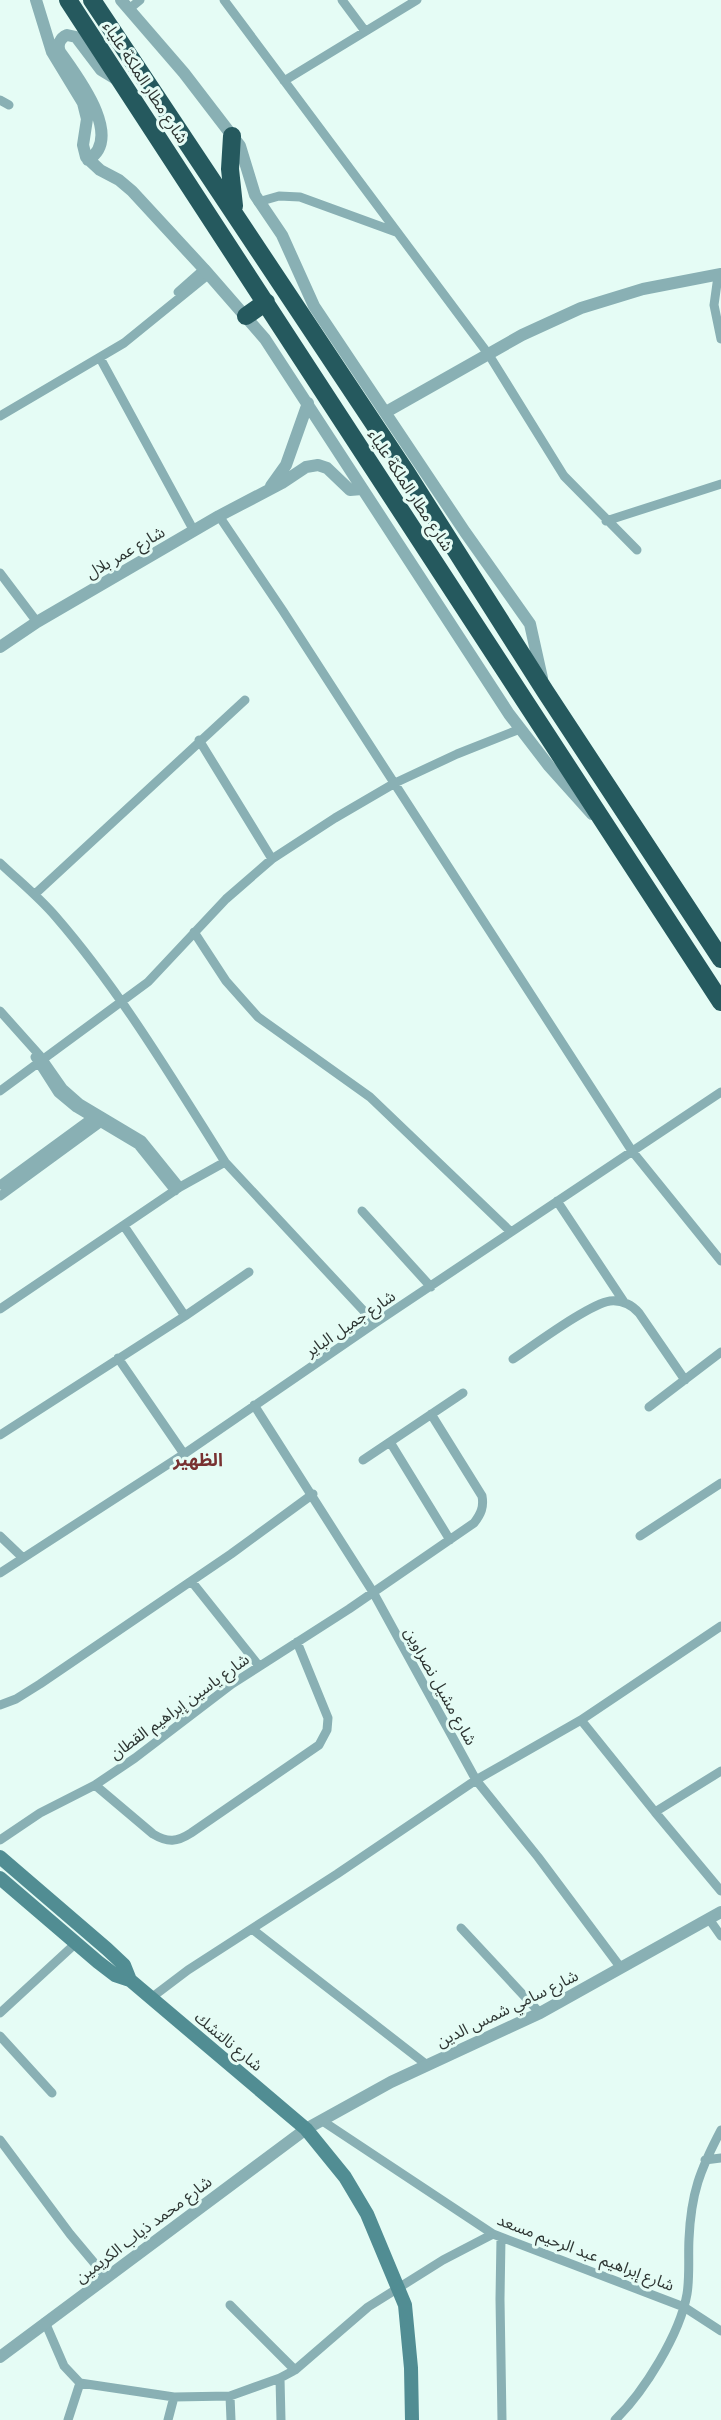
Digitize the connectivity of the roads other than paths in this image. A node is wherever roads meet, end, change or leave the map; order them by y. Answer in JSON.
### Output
{"nodes":[{"id":1,"x":36,"y":0,"type":"edge"},
{"id":2,"x":68,"y":0,"type":"edge"},
{"id":3,"x":92,"y":0,"type":"edge"},
{"id":4,"x":140,"y":0,"type":"edge"},
{"id":5,"x":224,"y":0,"type":"edge"},
{"id":6,"x":342,"y":0,"type":"edge"},
{"id":7,"x":417,"y":0,"type":"edge"},
{"id":8,"x":125,"y":5,"type":"edge"},
{"id":9,"x":365,"y":31,"type":"junction"},
{"id":10,"x":285,"y":81,"type":"junction"},
{"id":11,"x":123,"y":82,"type":"junction"},
{"id":12,"x":0,"y":100,"type":"edge"},
{"id":13,"x":9,"y":105,"type":"dead end"},
{"id":14,"x":232,"y":136,"type":"junction"},
{"id":15,"x":88,"y":160,"type":"junction"},
{"id":16,"x":258,"y":202,"type":"junction"},
{"id":17,"x":234,"y":211,"type":"junction"},
{"id":18,"x":396,"y":232,"type":"junction"},
{"id":19,"x":207,"y":272,"type":"junction"},
{"id":20,"x":720,"y":276,"type":"edge"},
{"id":21,"x":266,"y":302,"type":"junction"},
{"id":22,"x":308,"y":310,"type":"junction"},
{"id":23,"x":246,"y":316,"type":"junction"},
{"id":24,"x":721,"y":339,"type":"edge"},
{"id":25,"x":489,"y":355,"type":"junction"},
{"id":26,"x":100,"y":358,"type":"junction"},
{"id":27,"x":308,"y":403,"type":"junction"},
{"id":28,"x":386,"y":412,"type":"junction"},
{"id":29,"x":0,"y":416,"type":"edge"},
{"id":30,"x":413,"y":468,"type":"junction"},
{"id":31,"x":721,"y":484,"type":"edge"},
{"id":32,"x":268,"y":489,"type":"junction"},
{"id":33,"x":362,"y":489,"type":"junction"},
{"id":34,"x":219,"y":516,"type":"junction"},
{"id":35,"x":606,"y":521,"type":"junction"},
{"id":36,"x":194,"y":531,"type":"junction"},
{"id":37,"x":637,"y":550,"type":"dead end"},
{"id":38,"x":0,"y":573,"type":"edge"},
{"id":39,"x":37,"y":622,"type":"junction"},
{"id":40,"x":0,"y":647,"type":"edge"},
{"id":41,"x":245,"y":700,"type":"dead end"},
{"id":42,"x":520,"y":729,"type":"junction"},
{"id":43,"x":199,"y":741,"type":"junction"},
{"id":44,"x":395,"y":783,"type":"junction"},
{"id":45,"x":609,"y":832,"type":"junction"},
{"id":46,"x":272,"y":860,"type":"junction"},
{"id":47,"x":0,"y":863,"type":"edge"},
{"id":48,"x":663,"y":871,"type":"junction"},
{"id":49,"x":35,"y":894,"type":"junction"},
{"id":50,"x":194,"y":932,"type":"junction"},
{"id":51,"x":721,"y":937,"type":"edge"},
{"id":52,"x":721,"y":959,"type":"edge"},
{"id":53,"x":123,"y":1002,"type":"junction"},
{"id":54,"x":721,"y":1002,"type":"edge"},
{"id":55,"x":0,"y":1011,"type":"edge"},
{"id":56,"x":39,"y":1061,"type":"junction"},
{"id":57,"x":0,"y":1091,"type":"edge"},
{"id":58,"x":720,"y":1094,"type":"edge"},
{"id":59,"x":99,"y":1118,"type":"junction"},
{"id":60,"x":632,"y":1151,"type":"junction"},
{"id":61,"x":225,"y":1162,"type":"junction"},
{"id":62,"x":10,"y":1177,"type":"junction"},
{"id":63,"x":0,"y":1185,"type":"edge"},
{"id":64,"x":17,"y":1185,"type":"junction"},
{"id":65,"x":178,"y":1189,"type":"junction"},
{"id":66,"x":0,"y":1196,"type":"edge"},
{"id":67,"x":557,"y":1201,"type":"junction"},
{"id":68,"x":362,"y":1211,"type":"dead end"},
{"id":69,"x":124,"y":1226,"type":"junction"},
{"id":70,"x":511,"y":1232,"type":"junction"},
{"id":71,"x":721,"y":1261,"type":"edge"},
{"id":72,"x":249,"y":1272,"type":"dead end"},
{"id":73,"x":431,"y":1287,"type":"junction"},
{"id":74,"x":624,"y":1302,"type":"junction"},
{"id":75,"x":0,"y":1309,"type":"edge"},
{"id":76,"x":185,"y":1316,"type":"junction"},
{"id":77,"x":375,"y":1323,"type":"junction"},
{"id":78,"x":721,"y":1352,"type":"edge"},
{"id":79,"x":118,"y":1358,"type":"junction"},
{"id":80,"x":513,"y":1359,"type":"dead end"},
{"id":81,"x":685,"y":1380,"type":"junction"},
{"id":82,"x":463,"y":1394,"type":"dead end"},
{"id":83,"x":254,"y":1405,"type":"junction"},
{"id":84,"x":648,"y":1407,"type":"dead end"},
{"id":85,"x":431,"y":1413,"type":"junction"},
{"id":86,"x":0,"y":1435,"type":"edge"},
{"id":87,"x":390,"y":1442,"type":"junction"},
{"id":88,"x":184,"y":1454,"type":"junction"},
{"id":89,"x":363,"y":1460,"type":"dead end"},
{"id":90,"x":721,"y":1483,"type":"edge"},
{"id":91,"x":313,"y":1494,"type":"junction"},
{"id":92,"x":0,"y":1536,"type":"edge"},
{"id":93,"x":640,"y":1536,"type":"dead end"},
{"id":94,"x":450,"y":1540,"type":"junction"},
{"id":95,"x":22,"y":1557,"type":"junction"},
{"id":96,"x":0,"y":1573,"type":"edge"},
{"id":97,"x":192,"y":1582,"type":"junction"},
{"id":98,"x":373,"y":1592,"type":"junction"},
{"id":99,"x":721,"y":1626,"type":"edge"},
{"id":100,"x":297,"y":1642,"type":"junction"},
{"id":101,"x":259,"y":1665,"type":"junction"},
{"id":102,"x":0,"y":1706,"type":"edge"},
{"id":103,"x":581,"y":1720,"type":"junction"},
{"id":104,"x":721,"y":1770,"type":"edge"},
{"id":105,"x":476,"y":1780,"type":"junction"},
{"id":106,"x":95,"y":1785,"type":"junction"},
{"id":107,"x":655,"y":1812,"type":"junction"},
{"id":108,"x":0,"y":1840,"type":"edge"},
{"id":109,"x":0,"y":1857,"type":"edge"},
{"id":110,"x":0,"y":1878,"type":"edge"},
{"id":111,"x":721,"y":1891,"type":"edge"},
{"id":112,"x":721,"y":1912,"type":"edge"},
{"id":113,"x":709,"y":1919,"type":"junction"},
{"id":114,"x":460,"y":1928,"type":"dead end"},
{"id":115,"x":252,"y":1929,"type":"junction"},
{"id":116,"x":721,"y":1936,"type":"edge"},
{"id":117,"x":75,"y":1944,"type":"junction"},
{"id":118,"x":621,"y":1968,"type":"junction"},
{"id":119,"x":130,"y":1980,"type":"junction"},
{"id":120,"x":151,"y":1998,"type":"junction"},
{"id":121,"x":0,"y":2013,"type":"edge"},
{"id":122,"x":540,"y":2013,"type":"junction"},
{"id":123,"x":0,"y":2036,"type":"edge"},
{"id":124,"x":427,"y":2065,"type":"junction"},
{"id":125,"x":52,"y":2094,"type":"dead end"},
{"id":126,"x":321,"y":2120,"type":"junction"},
{"id":127,"x":306,"y":2128,"type":"junction"},
{"id":128,"x":721,"y":2130,"type":"edge"},
{"id":129,"x":0,"y":2140,"type":"edge"},
{"id":130,"x":721,"y":2158,"type":"edge"},
{"id":131,"x":705,"y":2160,"type":"junction"},
{"id":132,"x":497,"y":2236,"type":"junction"},
{"id":133,"x":106,"y":2277,"type":"junction"},
{"id":134,"x":400,"y":2288,"type":"junction"},
{"id":135,"x":230,"y":2305,"type":"dead end"},
{"id":136,"x":684,"y":2307,"type":"junction"},
{"id":137,"x":45,"y":2322,"type":"junction"},
{"id":138,"x":721,"y":2331,"type":"edge"},
{"id":139,"x":0,"y":2357,"type":"edge"},
{"id":140,"x":295,"y":2370,"type":"junction"},
{"id":141,"x":280,"y":2378,"type":"junction"},
{"id":142,"x":80,"y":2383,"type":"junction"},
{"id":143,"x":231,"y":2396,"type":"junction"},
{"id":144,"x":174,"y":2397,"type":"junction"},
{"id":145,"x":68,"y":2420,"type":"edge"},
{"id":146,"x":168,"y":2420,"type":"edge"},
{"id":147,"x":231,"y":2420,"type":"edge"},
{"id":148,"x":282,"y":2420,"type":"edge"},
{"id":149,"x":412,"y":2420,"type":"edge"},
{"id":150,"x":502,"y":2420,"type":"edge"},
{"id":151,"x":615,"y":2420,"type":"edge"}],
"edges":[{"from":1,"to":15,"type":"street"},
{"from":2,"to":11,"type":"highway","name":"شارع مطار الملكة علياء"},
{"from":3,"to":17,"type":"highway","name":"شارع مطار الملكة علياء"},
{"from":4,"to":8,"type":"street"},
{"from":5,"to":10,"type":"street"},
{"from":6,"to":9,"type":"street"},
{"from":7,"to":9,"type":"street"},
{"from":8,"to":14,"type":"street"},
{"from":9,"to":10,"type":"street"},
{"from":10,"to":18,"type":"street"},
{"from":11,"to":15,"type":"street"},
{"from":11,"to":21,"type":"highway","name":"شارع مطار الملكة علياء"},
{"from":12,"to":13,"type":"street"},
{"from":14,"to":16,"type":"street"},
{"from":14,"to":17,"type":"highway"},
{"from":15,"to":19,"type":"street"},
{"from":16,"to":18,"type":"street"},
{"from":16,"to":22,"type":"street"},
{"from":17,"to":22,"type":"highway","name":"شارع مطار الملكة علياء"},
{"from":18,"to":25,"type":"street"},
{"from":19,"to":23,"type":"street"},
{"from":19,"to":26,"type":"street"},
{"from":20,"to":24,"type":"street"},
{"from":20,"to":25,"type":"street"},
{"from":21,"to":23,"type":"highway"},
{"from":21,"to":45,"type":"highway","name":"شارع مطار الملكة علياء"},
{"from":22,"to":28,"type":"street"},
{"from":22,"to":30,"type":"highway","name":"شارع مطار الملكة علياء"},
{"from":23,"to":27,"type":"street"},
{"from":25,"to":28,"type":"street"},
{"from":25,"to":35,"type":"street"},
{"from":26,"to":29,"type":"street"},
{"from":26,"to":36,"type":"street"},
{"from":27,"to":32,"type":"street","name":"شارع عمر بلال"},
{"from":27,"to":33,"type":"street"},
{"from":28,"to":30,"type":"street"},
{"from":30,"to":48,"type":"highway","name":"شارع مطار الملكة علياء"},
{"from":31,"to":35,"type":"street"},
{"from":32,"to":33,"type":"street","name":"شارع عمر بلال"},
{"from":32,"to":34,"type":"street","name":"شارع عمر بلال"},
{"from":33,"to":42,"type":"street"},
{"from":34,"to":36,"type":"street","name":"شارع عمر بلال"},
{"from":34,"to":44,"type":"street"},
{"from":35,"to":37,"type":"street"},
{"from":36,"to":39,"type":"street","name":"شارع عمر بلال"},
{"from":38,"to":39,"type":"street"},
{"from":39,"to":40,"type":"street","name":"شارع عمر بلال"},
{"from":41,"to":43,"type":"street"},
{"from":42,"to":44,"type":"street"},
{"from":42,"to":45,"type":"street"},
{"from":43,"to":46,"type":"street"},
{"from":43,"to":49,"type":"street"},
{"from":44,"to":46,"type":"street"},
{"from":44,"to":60,"type":"street"},
{"from":45,"to":54,"type":"highway","name":"شارع مطار الملكة علياء"},
{"from":46,"to":50,"type":"street"},
{"from":47,"to":49,"type":"street"},
{"from":48,"to":51,"type":"highway"},
{"from":48,"to":52,"type":"highway","name":"شارع مطار الملكة علياء"},
{"from":49,"to":53,"type":"street"},
{"from":50,"to":53,"type":"street"},
{"from":50,"to":70,"type":"street"},
{"from":53,"to":56,"type":"street"},
{"from":53,"to":61,"type":"street"},
{"from":55,"to":56,"type":"street"},
{"from":56,"to":57,"type":"street"},
{"from":56,"to":59,"type":"street"},
{"from":58,"to":60,"type":"street","name":"شارع جميل الباير"},
{"from":59,"to":62,"type":"street"},
{"from":59,"to":64,"type":"street"},
{"from":59,"to":65,"type":"street"},
{"from":60,"to":67,"type":"street","name":"شارع جميل الباير"},
{"from":60,"to":71,"type":"street"},
{"from":61,"to":65,"type":"street"},
{"from":61,"to":77,"type":"street"},
{"from":62,"to":63,"type":"street"},
{"from":62,"to":64,"type":"street"},
{"from":64,"to":66,"type":"street"},
{"from":65,"to":69,"type":"street"},
{"from":67,"to":70,"type":"street","name":"شارع جميل الباير"},
{"from":67,"to":74,"type":"street"},
{"from":68,"to":73,"type":"street"},
{"from":69,"to":75,"type":"street"},
{"from":69,"to":76,"type":"street"},
{"from":70,"to":73,"type":"street","name":"شارع جميل الباير"},
{"from":72,"to":76,"type":"street"},
{"from":73,"to":77,"type":"street","name":"شارع جميل الباير"},
{"from":74,"to":80,"type":"street"},
{"from":74,"to":81,"type":"street"},
{"from":76,"to":79,"type":"street"},
{"from":77,"to":83,"type":"street","name":"شارع جميل الباير"},
{"from":78,"to":81,"type":"street"},
{"from":79,"to":86,"type":"street"},
{"from":79,"to":88,"type":"street"},
{"from":81,"to":84,"type":"street"},
{"from":82,"to":85,"type":"street"},
{"from":83,"to":88,"type":"street","name":"شارع جميل الباير"},
{"from":83,"to":91,"type":"street","name":"شارع مشيل نصراوين"},
{"from":85,"to":87,"type":"street"},
{"from":85,"to":94,"type":"street","name":"شارع ياسين إبراهيم القطان"},
{"from":87,"to":89,"type":"street"},
{"from":87,"to":94,"type":"street"},
{"from":88,"to":95,"type":"street","name":"شارع جميل الباير"},
{"from":90,"to":93,"type":"street"},
{"from":91,"to":97,"type":"street"},
{"from":91,"to":98,"type":"street","name":"شارع مشيل نصراوين"},
{"from":92,"to":95,"type":"street"},
{"from":94,"to":98,"type":"street","name":"شارع ياسين إبراهيم القطان"},
{"from":95,"to":96,"type":"street","name":"شارع جميل الباير"},
{"from":97,"to":101,"type":"street"},
{"from":97,"to":102,"type":"street"},
{"from":98,"to":100,"type":"street","name":"شارع ياسين إبراهيم القطان"},
{"from":98,"to":105,"type":"street","name":"شارع مشيل نصراوين"},
{"from":99,"to":103,"type":"street"},
{"from":100,"to":101,"type":"street","name":"شارع ياسين إبراهيم القطان"},
{"from":100,"to":106,"type":"street"},
{"from":101,"to":106,"type":"street","name":"شارع ياسين إبراهيم القطان"},
{"from":103,"to":105,"type":"street"},
{"from":103,"to":107,"type":"street"},
{"from":104,"to":107,"type":"street"},
{"from":105,"to":115,"type":"street"},
{"from":105,"to":118,"type":"street","name":"شارع مشيل نصراوين"},
{"from":106,"to":108,"type":"street","name":"شارع ياسين إبراهيم القطان"},
{"from":107,"to":111,"type":"street"},
{"from":109,"to":119,"type":"main road","name":"شارع نالتشك"},
{"from":110,"to":117,"type":"main road","name":"شارع نالتشك"},
{"from":112,"to":113,"type":"street","name":"شارع سامي شمس الدين"},
{"from":113,"to":116,"type":"street"},
{"from":113,"to":118,"type":"street","name":"شارع سامي شمس الدين"},
{"from":114,"to":122,"type":"street"},
{"from":115,"to":120,"type":"street"},
{"from":115,"to":124,"type":"street"},
{"from":117,"to":119,"type":"main road","name":"شارع نالتشك"},
{"from":117,"to":121,"type":"street"},
{"from":118,"to":122,"type":"street","name":"شارع سامي شمس الدين"},
{"from":119,"to":120,"type":"main road","name":"شارع نالتشك"},
{"from":120,"to":127,"type":"main road","name":"شارع نالتشك"},
{"from":122,"to":124,"type":"street","name":"شارع سامي شمس الدين"},
{"from":123,"to":125,"type":"street"},
{"from":124,"to":126,"type":"street","name":"شارع سامي شمس الدين"},
{"from":126,"to":127,"type":"street","name":"شارع سامي شمس الدين"},
{"from":126,"to":132,"type":"street","name":"شارع إبراهيم عبد الرحيم مسعد"},
{"from":127,"to":133,"type":"street","name":"شارع محمد ذياب الكريمين"},
{"from":127,"to":134,"type":"main road","name":"شارع نالتشك"},
{"from":128,"to":131,"type":"street"},
{"from":129,"to":133,"type":"street"},
{"from":130,"to":131,"type":"street"},
{"from":131,"to":136,"type":"street"},
{"from":132,"to":134,"type":"street"},
{"from":132,"to":136,"type":"street","name":"شارع إبراهيم عبد الرحيم مسعد"},
{"from":132,"to":150,"type":"street"},
{"from":133,"to":137,"type":"street","name":"شارع محمد ذياب الكريمين"},
{"from":134,"to":140,"type":"street"},
{"from":134,"to":149,"type":"main road","name":"شارع نالتشك"},
{"from":135,"to":140,"type":"street"},
{"from":136,"to":138,"type":"street","name":"شارع إبراهيم عبد الرحيم مسعد"},
{"from":136,"to":151,"type":"street"},
{"from":137,"to":139,"type":"street","name":"شارع محمد ذياب الكريمين"},
{"from":137,"to":142,"type":"street"},
{"from":140,"to":141,"type":"street"},
{"from":141,"to":143,"type":"street"},
{"from":141,"to":148,"type":"street"},
{"from":142,"to":144,"type":"street"},
{"from":142,"to":145,"type":"street"},
{"from":143,"to":144,"type":"street"},
{"from":143,"to":147,"type":"street"},
{"from":144,"to":146,"type":"street"}]}
